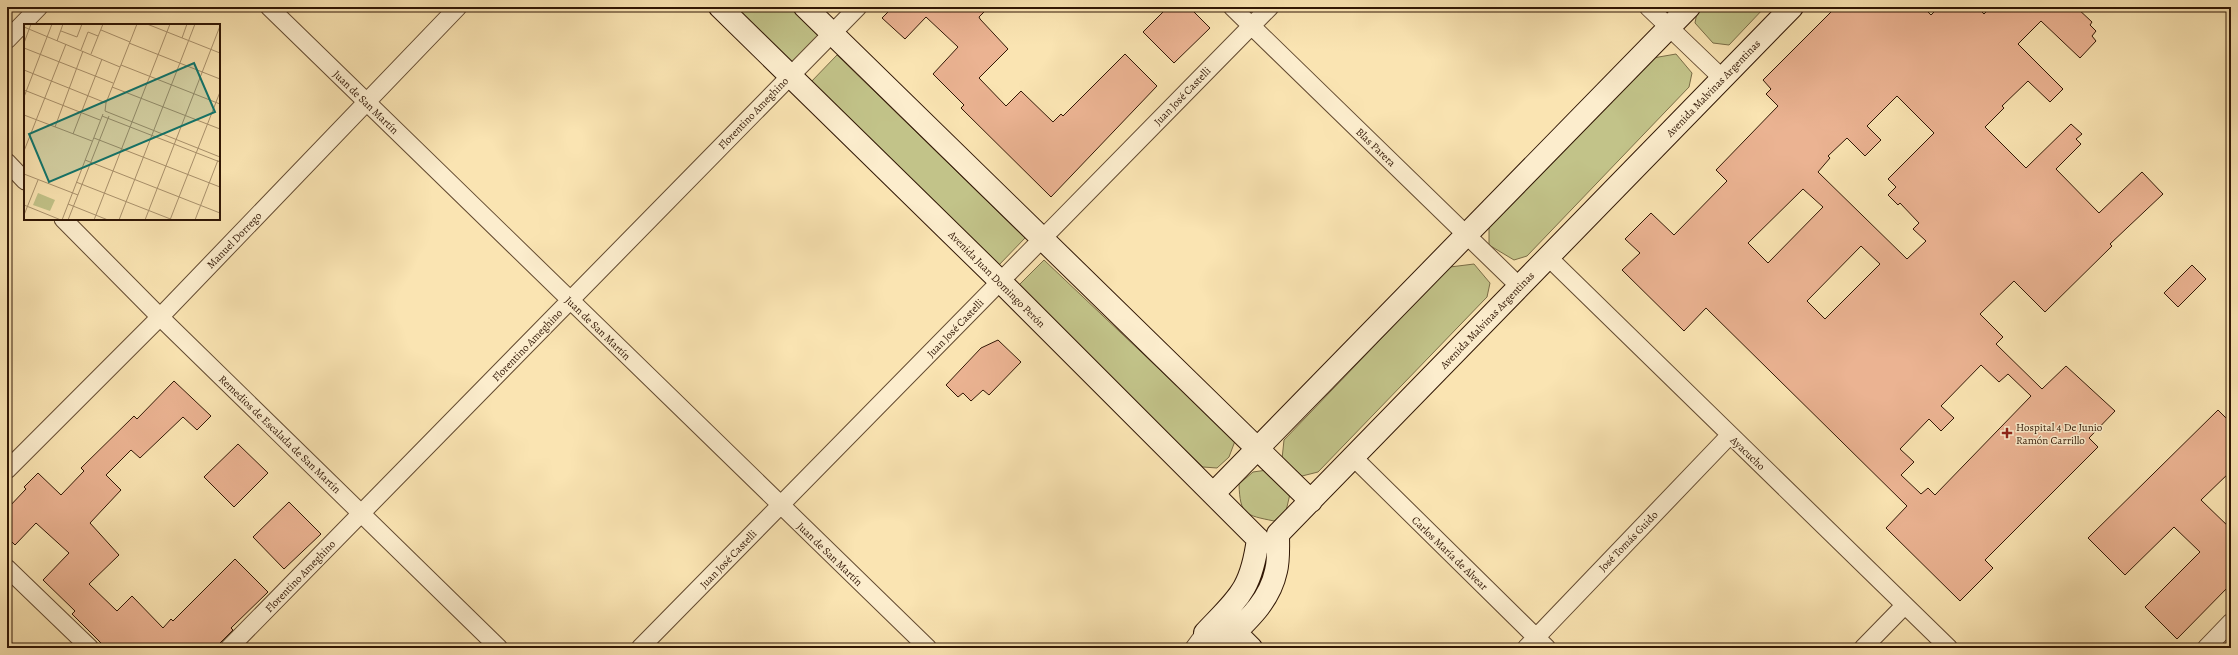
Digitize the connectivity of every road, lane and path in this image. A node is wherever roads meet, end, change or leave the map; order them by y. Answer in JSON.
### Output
{"nodes":[{"id":1,"x":39,"y":7,"type":"edge"},
{"id":2,"x":269,"y":7,"type":"edge"},
{"id":3,"x":458,"y":7,"type":"edge"},
{"id":4,"x":720,"y":7,"type":"edge"},
{"id":5,"x":805,"y":7,"type":"edge"},
{"id":6,"x":858,"y":7,"type":"edge"},
{"id":7,"x":1232,"y":7,"type":"edge"},
{"id":8,"x":1270,"y":7,"type":"edge"},
{"id":9,"x":1648,"y":7,"type":"edge"},
{"id":10,"x":1689,"y":7,"type":"edge"},
{"id":11,"x":1792,"y":7,"type":"edge"},
{"id":12,"x":1251,"y":26,"type":"junction"},
{"id":13,"x":1669,"y":27,"type":"junction"},
{"id":14,"x":832,"y":34,"type":"junction"},
{"id":15,"x":7,"y":40,"type":"edge"},
{"id":16,"x":790,"y":76,"type":"junction"},
{"id":17,"x":1722,"y":78,"type":"junction"},
{"id":18,"x":367,"y":102,"type":"junction"},
{"id":19,"x":7,"y":162,"type":"edge"},
{"id":20,"x":24,"y":180,"type":"edge"},
{"id":21,"x":64,"y":220,"type":"edge"},
{"id":22,"x":1466,"y":235,"type":"junction"},
{"id":23,"x":1042,"y":239,"type":"junction"},
{"id":24,"x":1548,"y":257,"type":"junction"},
{"id":25,"x":1000,"y":282,"type":"junction"},
{"id":26,"x":1519,"y":286,"type":"junction"},
{"id":27,"x":570,"y":301,"type":"junction"},
{"id":28,"x":160,"y":317,"type":"junction"},
{"id":29,"x":1730,"y":435,"type":"junction"},
{"id":30,"x":1257,"y":449,"type":"junction"},
{"id":31,"x":1353,"y":457,"type":"junction"},
{"id":32,"x":7,"y":470,"type":"edge"},
{"id":33,"x":1214,"y":493,"type":"junction"},
{"id":34,"x":1311,"y":501,"type":"junction"},
{"id":35,"x":780,"y":506,"type":"junction"},
{"id":36,"x":361,"y":513,"type":"junction"},
{"id":37,"x":1268,"y":536,"type":"junction"},
{"id":38,"x":7,"y":568,"type":"edge"},
{"id":39,"x":1905,"y":605,"type":"junction"},
{"id":40,"x":2231,"y":622,"type":"edge"},
{"id":41,"x":1215,"y":643,"type":"edge"},
{"id":42,"x":1537,"y":644,"type":"edge"},
{"id":43,"x":90,"y":648,"type":"edge"},
{"id":44,"x":229,"y":648,"type":"edge"},
{"id":45,"x":499,"y":648,"type":"edge"},
{"id":46,"x":640,"y":648,"type":"edge"},
{"id":47,"x":928,"y":648,"type":"edge"},
{"id":48,"x":1251,"y":648,"type":"edge"},
{"id":49,"x":1863,"y":648,"type":"edge"},
{"id":50,"x":1949,"y":648,"type":"edge"},
{"id":51,"x":2206,"y":648,"type":"edge"}],
"edges":[{"from":1,"to":15,"type":"street"},
{"from":2,"to":18,"type":"street","name":"Juan de San Martín"},
{"from":3,"to":18,"type":"street","name":"Manuel Dorrego"},
{"from":4,"to":16,"type":"main road","name":"Avenida Juan Domingo Perón"},
{"from":5,"to":14,"type":"main road"},
{"from":6,"to":14,"type":"street","name":"Florentino Ameghino"},
{"from":7,"to":12,"type":"street","name":"Blas Parera"},
{"from":8,"to":12,"type":"street","name":"Juan José Castelli"},
{"from":9,"to":13,"type":"street"},
{"from":10,"to":13,"type":"main road"},
{"from":11,"to":17,"type":"main road","name":"Avenida Malvinas Argentinas"},
{"from":12,"to":22,"type":"street","name":"Blas Parera"},
{"from":12,"to":23,"type":"street","name":"Juan José Castelli"},
{"from":13,"to":17,"type":"street"},
{"from":13,"to":22,"type":"main road"},
{"from":14,"to":16,"type":"street","name":"Florentino Ameghino"},
{"from":14,"to":23,"type":"main road"},
{"from":16,"to":25,"type":"main road","name":"Avenida Juan Domingo Perón"},
{"from":16,"to":27,"type":"street","name":"Florentino Ameghino"},
{"from":17,"to":24,"type":"main road","name":"Avenida Malvinas Argentinas"},
{"from":18,"to":27,"type":"street","name":"Juan de San Martín"},
{"from":18,"to":28,"type":"street","name":"Manuel Dorrego"},
{"from":19,"to":20,"type":"street"},
{"from":21,"to":28,"type":"street","name":"Remedios de Escalada de San Martín"},
{"from":22,"to":26,"type":"street","name":"Blas Parera"},
{"from":22,"to":30,"type":"main road"},
{"from":23,"to":25,"type":"street","name":"Juan José Castelli"},
{"from":23,"to":30,"type":"main road"},
{"from":24,"to":26,"type":"main road","name":"Avenida Malvinas Argentinas"},
{"from":24,"to":29,"type":"street","name":"Ayacucho"},
{"from":25,"to":33,"type":"main road","name":"Avenida Juan Domingo Perón"},
{"from":25,"to":35,"type":"street","name":"Juan José Castelli"},
{"from":26,"to":31,"type":"main road","name":"Avenida Malvinas Argentinas"},
{"from":27,"to":35,"type":"street","name":"Juan de San Martín"},
{"from":27,"to":36,"type":"street","name":"Florentino Ameghino"},
{"from":28,"to":32,"type":"street","name":"Manuel Dorrego"},
{"from":28,"to":36,"type":"street","name":"Remedios de Escalada de San Martín"},
{"from":29,"to":39,"type":"street","name":"Ayacucho"},
{"from":29,"to":42,"type":"street","name":"José Tomás Guido"},
{"from":30,"to":33,"type":"main road"},
{"from":30,"to":34,"type":"main road"},
{"from":31,"to":34,"type":"main road","name":"Avenida Malvinas Argentinas"},
{"from":31,"to":42,"type":"street","name":"Carlos María de Alvear"},
{"from":33,"to":37,"type":"main road","name":"Avenida Juan Domingo Perón"},
{"from":34,"to":37,"type":"main road","name":"Avenida Malvinas Argentinas"},
{"from":35,"to":46,"type":"street","name":"Juan José Castelli"},
{"from":35,"to":47,"type":"street","name":"Juan de San Martín"},
{"from":36,"to":44,"type":"street","name":"Florentino Ameghino"},
{"from":36,"to":45,"type":"street","name":"Remedios de Escalada de San Martín"},
{"from":37,"to":41,"type":"main road"},
{"from":37,"to":41,"type":"main road"},
{"from":38,"to":43,"type":"street"},
{"from":39,"to":49,"type":"street"},
{"from":39,"to":50,"type":"street","name":"Ayacucho"},
{"from":40,"to":51,"type":"street"},
{"from":41,"to":48,"type":"main road"}]}
